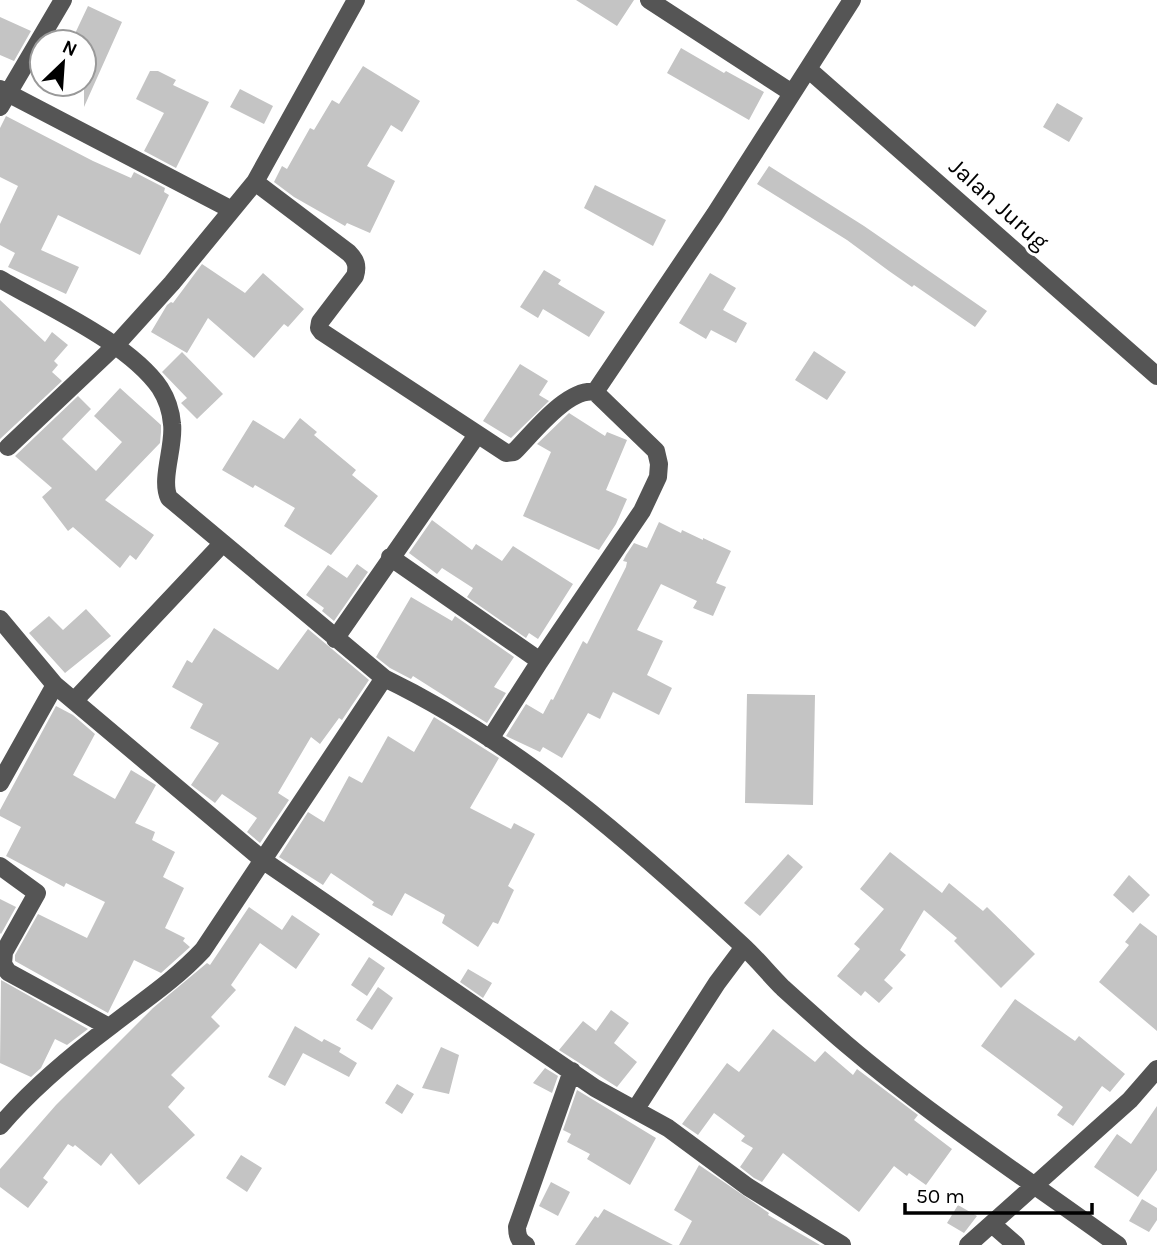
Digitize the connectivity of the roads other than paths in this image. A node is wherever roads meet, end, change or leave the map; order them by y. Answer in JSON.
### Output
{"nodes":[{"id":1,"x":63,"y":0,"type":"edge"},
{"id":2,"x":356,"y":0,"type":"edge"},
{"id":3,"x":649,"y":0,"type":"edge"},
{"id":4,"x":852,"y":0,"type":"edge"},
{"id":5,"x":808,"y":69,"type":"junction"},
{"id":6,"x":792,"y":93,"type":"junction"},
{"id":7,"x":3,"y":96,"type":"edge"},
{"id":8,"x":255,"y":182,"type":"junction"},
{"id":9,"x":232,"y":211,"type":"junction"},
{"id":10,"x":0,"y":279,"type":"edge"},
{"id":11,"x":115,"y":346,"type":"junction"},
{"id":12,"x":1157,"y":376,"type":"edge"},
{"id":13,"x":595,"y":392,"type":"junction"},
{"id":14,"x":477,"y":435,"type":"junction"},
{"id":15,"x":8,"y":447,"type":"dead end"},
{"id":16,"x":223,"y":543,"type":"junction"},
{"id":17,"x":390,"y":557,"type":"junction"},
{"id":18,"x":0,"y":619,"type":"edge"},
{"id":19,"x":335,"y":639,"type":"junction"},
{"id":20,"x":540,"y":661,"type":"junction"},
{"id":21,"x":384,"y":678,"type":"junction"},
{"id":22,"x":55,"y":685,"type":"junction"},
{"id":23,"x":74,"y":701,"type":"junction"},
{"id":24,"x":490,"y":739,"type":"junction"},
{"id":25,"x":0,"y":783,"type":"edge"},
{"id":26,"x":264,"y":861,"type":"junction"},
{"id":27,"x":0,"y":866,"type":"edge"},
{"id":28,"x":744,"y":947,"type":"junction"},
{"id":29,"x":109,"y":1027,"type":"junction"},
{"id":30,"x":1157,"y":1069,"type":"edge"},
{"id":31,"x":572,"y":1072,"type":"junction"},
{"id":32,"x":635,"y":1110,"type":"junction"},
{"id":33,"x":0,"y":1126,"type":"edge"},
{"id":34,"x":1036,"y":1185,"type":"junction"},
{"id":35,"x":992,"y":1224,"type":"junction"},
{"id":36,"x":526,"y":1245,"type":"edge"},
{"id":37,"x":842,"y":1245,"type":"edge"},
{"id":38,"x":968,"y":1245,"type":"edge"},
{"id":39,"x":1016,"y":1245,"type":"edge"},
{"id":40,"x":1118,"y":1245,"type":"edge"}],
"edges":[{"from":1,"to":7,"type":"street"},
{"from":2,"to":8,"type":"street"},
{"from":3,"to":6,"type":"street"},
{"from":4,"to":5,"type":"street"},
{"from":5,"to":6,"type":"street"},
{"from":5,"to":12,"type":"street","name":"Jalan Jurug"},
{"from":6,"to":13,"type":"street"},
{"from":7,"to":9,"type":"street"},
{"from":8,"to":9,"type":"street"},
{"from":8,"to":14,"type":"street"},
{"from":9,"to":11,"type":"street"},
{"from":10,"to":11,"type":"street"},
{"from":11,"to":15,"type":"street"},
{"from":11,"to":16,"type":"street"},
{"from":13,"to":14,"type":"street"},
{"from":13,"to":20,"type":"street"},
{"from":14,"to":17,"type":"street"},
{"from":16,"to":19,"type":"street"},
{"from":16,"to":23,"type":"street"},
{"from":17,"to":19,"type":"street"},
{"from":17,"to":20,"type":"street"},
{"from":18,"to":22,"type":"street"},
{"from":19,"to":21,"type":"street"},
{"from":20,"to":24,"type":"street"},
{"from":21,"to":24,"type":"street"},
{"from":21,"to":26,"type":"street"},
{"from":22,"to":23,"type":"street"},
{"from":22,"to":25,"type":"street"},
{"from":23,"to":26,"type":"street"},
{"from":24,"to":28,"type":"street"},
{"from":26,"to":29,"type":"street"},
{"from":26,"to":31,"type":"street"},
{"from":27,"to":29,"type":"street"},
{"from":28,"to":32,"type":"street"},
{"from":28,"to":34,"type":"street"},
{"from":29,"to":33,"type":"street"},
{"from":30,"to":34,"type":"street"},
{"from":31,"to":32,"type":"street"},
{"from":31,"to":36,"type":"street"},
{"from":32,"to":37,"type":"street"},
{"from":34,"to":35,"type":"street"},
{"from":34,"to":40,"type":"street"},
{"from":35,"to":38,"type":"street"},
{"from":35,"to":39,"type":"street"}]}
